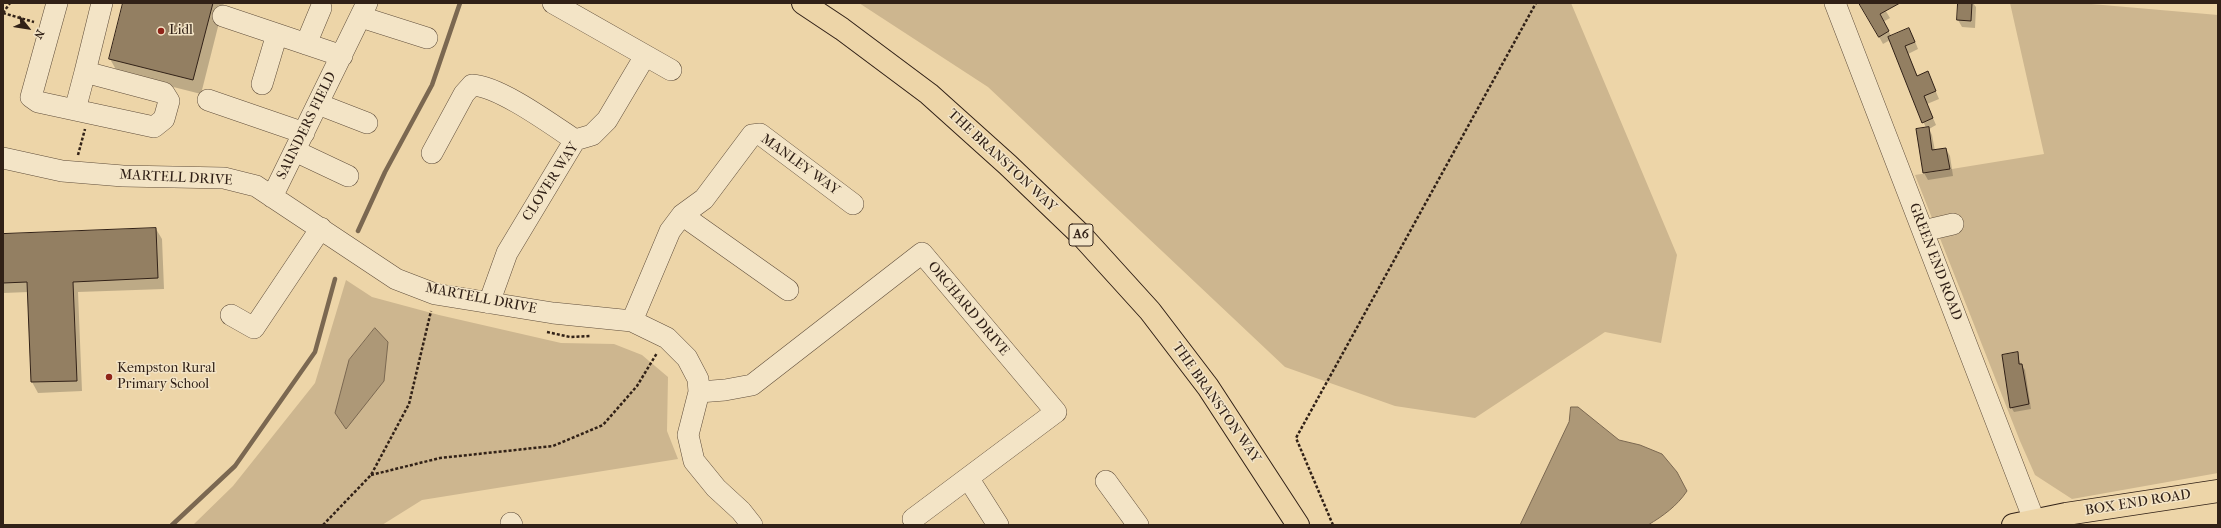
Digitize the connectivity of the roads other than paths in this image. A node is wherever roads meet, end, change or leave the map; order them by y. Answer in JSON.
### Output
{"nodes":[{"id":1,"x":57,"y":3,"type":"edge"},
{"id":2,"x":102,"y":3,"type":"edge"},
{"id":3,"x":553,"y":3,"type":"edge"},
{"id":4,"x":802,"y":3,"type":"edge"},
{"id":5,"x":1835,"y":3,"type":"edge"},
{"id":6,"x":321,"y":8,"type":"dead end"},
{"id":7,"x":364,"y":10,"type":"edge"},
{"id":8,"x":223,"y":16,"type":"dead end"},
{"id":9,"x":277,"y":34,"type":"junction"},
{"id":10,"x":427,"y":38,"type":"dead end"},
{"id":11,"x":306,"y":44,"type":"junction"},
{"id":12,"x":342,"y":56,"type":"junction"},
{"id":13,"x":645,"y":56,"type":"junction"},
{"id":14,"x":672,"y":70,"type":"dead end"},
{"id":15,"x":85,"y":72,"type":"junction"},
{"id":16,"x":262,"y":84,"type":"dead end"},
{"id":17,"x":208,"y":100,"type":"dead end"},
{"id":18,"x":318,"y":104,"type":"junction"},
{"id":19,"x":75,"y":110,"type":"junction"},
{"id":20,"x":367,"y":123,"type":"dead end"},
{"id":21,"x":575,"y":140,"type":"junction"},
{"id":22,"x":299,"y":142,"type":"junction"},
{"id":23,"x":432,"y":153,"type":"dead end"},
{"id":24,"x":3,"y":158,"type":"edge"},
{"id":25,"x":348,"y":176,"type":"dead end"},
{"id":26,"x":272,"y":197,"type":"junction"},
{"id":27,"x":853,"y":204,"type":"dead end"},
{"id":28,"x":682,"y":215,"type":"junction"},
{"id":29,"x":1953,"y":224,"type":"dead end"},
{"id":30,"x":321,"y":228,"type":"junction"},
{"id":31,"x":1923,"y":231,"type":"junction"},
{"id":32,"x":788,"y":290,"type":"dead end"},
{"id":33,"x":489,"y":303,"type":"junction"},
{"id":34,"x":231,"y":315,"type":"dead end"},
{"id":35,"x":632,"y":321,"type":"junction"},
{"id":36,"x":699,"y":392,"type":"junction"},
{"id":37,"x":968,"y":478,"type":"junction"},
{"id":38,"x":1106,"y":481,"type":"dead end"},
{"id":39,"x":2218,"y":491,"type":"edge"},
{"id":40,"x":913,"y":519,"type":"dead end"},
{"id":41,"x":2036,"y":523,"type":"edge"},
{"id":42,"x":752,"y":525,"type":"edge"},
{"id":43,"x":998,"y":525,"type":"edge"},
{"id":44,"x":1138,"y":525,"type":"edge"},
{"id":45,"x":1298,"y":525,"type":"edge"},
{"id":46,"x":2013,"y":525,"type":"edge"}],
"edges":[{"from":1,"to":19,"type":"street"},
{"from":2,"to":15,"type":"street"},
{"from":3,"to":13,"type":"street"},
{"from":4,"to":45,"type":"main road","name":"THE BRANSTON WAY","number":"A6"},
{"from":5,"to":31,"type":"street","name":"GREEN END ROAD"},
{"from":6,"to":11,"type":"street"},
{"from":7,"to":10,"type":"street"},
{"from":7,"to":12,"type":"street","name":"SAUNDERS FIELD"},
{"from":8,"to":9,"type":"street","name":"SAUNDERS FIELD"},
{"from":9,"to":11,"type":"street","name":"SAUNDERS FIELD"},
{"from":9,"to":16,"type":"street"},
{"from":11,"to":12,"type":"street","name":"SAUNDERS FIELD"},
{"from":12,"to":18,"type":"street","name":"SAUNDERS FIELD"},
{"from":13,"to":14,"type":"street"},
{"from":13,"to":21,"type":"street","name":"CLOVER WAY"},
{"from":15,"to":19,"type":"street"},
{"from":15,"to":19,"type":"street"},
{"from":17,"to":22,"type":"street"},
{"from":18,"to":20,"type":"street"},
{"from":18,"to":22,"type":"street","name":"SAUNDERS FIELD"},
{"from":21,"to":23,"type":"street"},
{"from":21,"to":33,"type":"street","name":"CLOVER WAY"},
{"from":22,"to":25,"type":"street"},
{"from":22,"to":26,"type":"street","name":"SAUNDERS FIELD"},
{"from":24,"to":26,"type":"street","name":"MARTELL DRIVE"},
{"from":26,"to":30,"type":"street","name":"MARTELL DRIVE"},
{"from":27,"to":28,"type":"street","name":"MANLEY WAY"},
{"from":28,"to":32,"type":"street"},
{"from":28,"to":35,"type":"street","name":"MANLEY WAY"},
{"from":29,"to":31,"type":"street"},
{"from":30,"to":33,"type":"street","name":"MARTELL DRIVE"},
{"from":30,"to":34,"type":"street"},
{"from":31,"to":41,"type":"street","name":"GREEN END ROAD"},
{"from":33,"to":35,"type":"street","name":"MARTELL DRIVE"},
{"from":35,"to":36,"type":"street","name":"MARTELL DRIVE"},
{"from":36,"to":37,"type":"street","name":"ORCHARD DRIVE"},
{"from":36,"to":42,"type":"street","name":"MARTELL DRIVE"},
{"from":37,"to":40,"type":"street","name":"ORCHARD DRIVE"},
{"from":37,"to":43,"type":"street"},
{"from":38,"to":44,"type":"street"},
{"from":39,"to":41,"type":"main road","name":"BOX END ROAD"},
{"from":41,"to":46,"type":"main road","name":"BOX END ROAD"}]}
